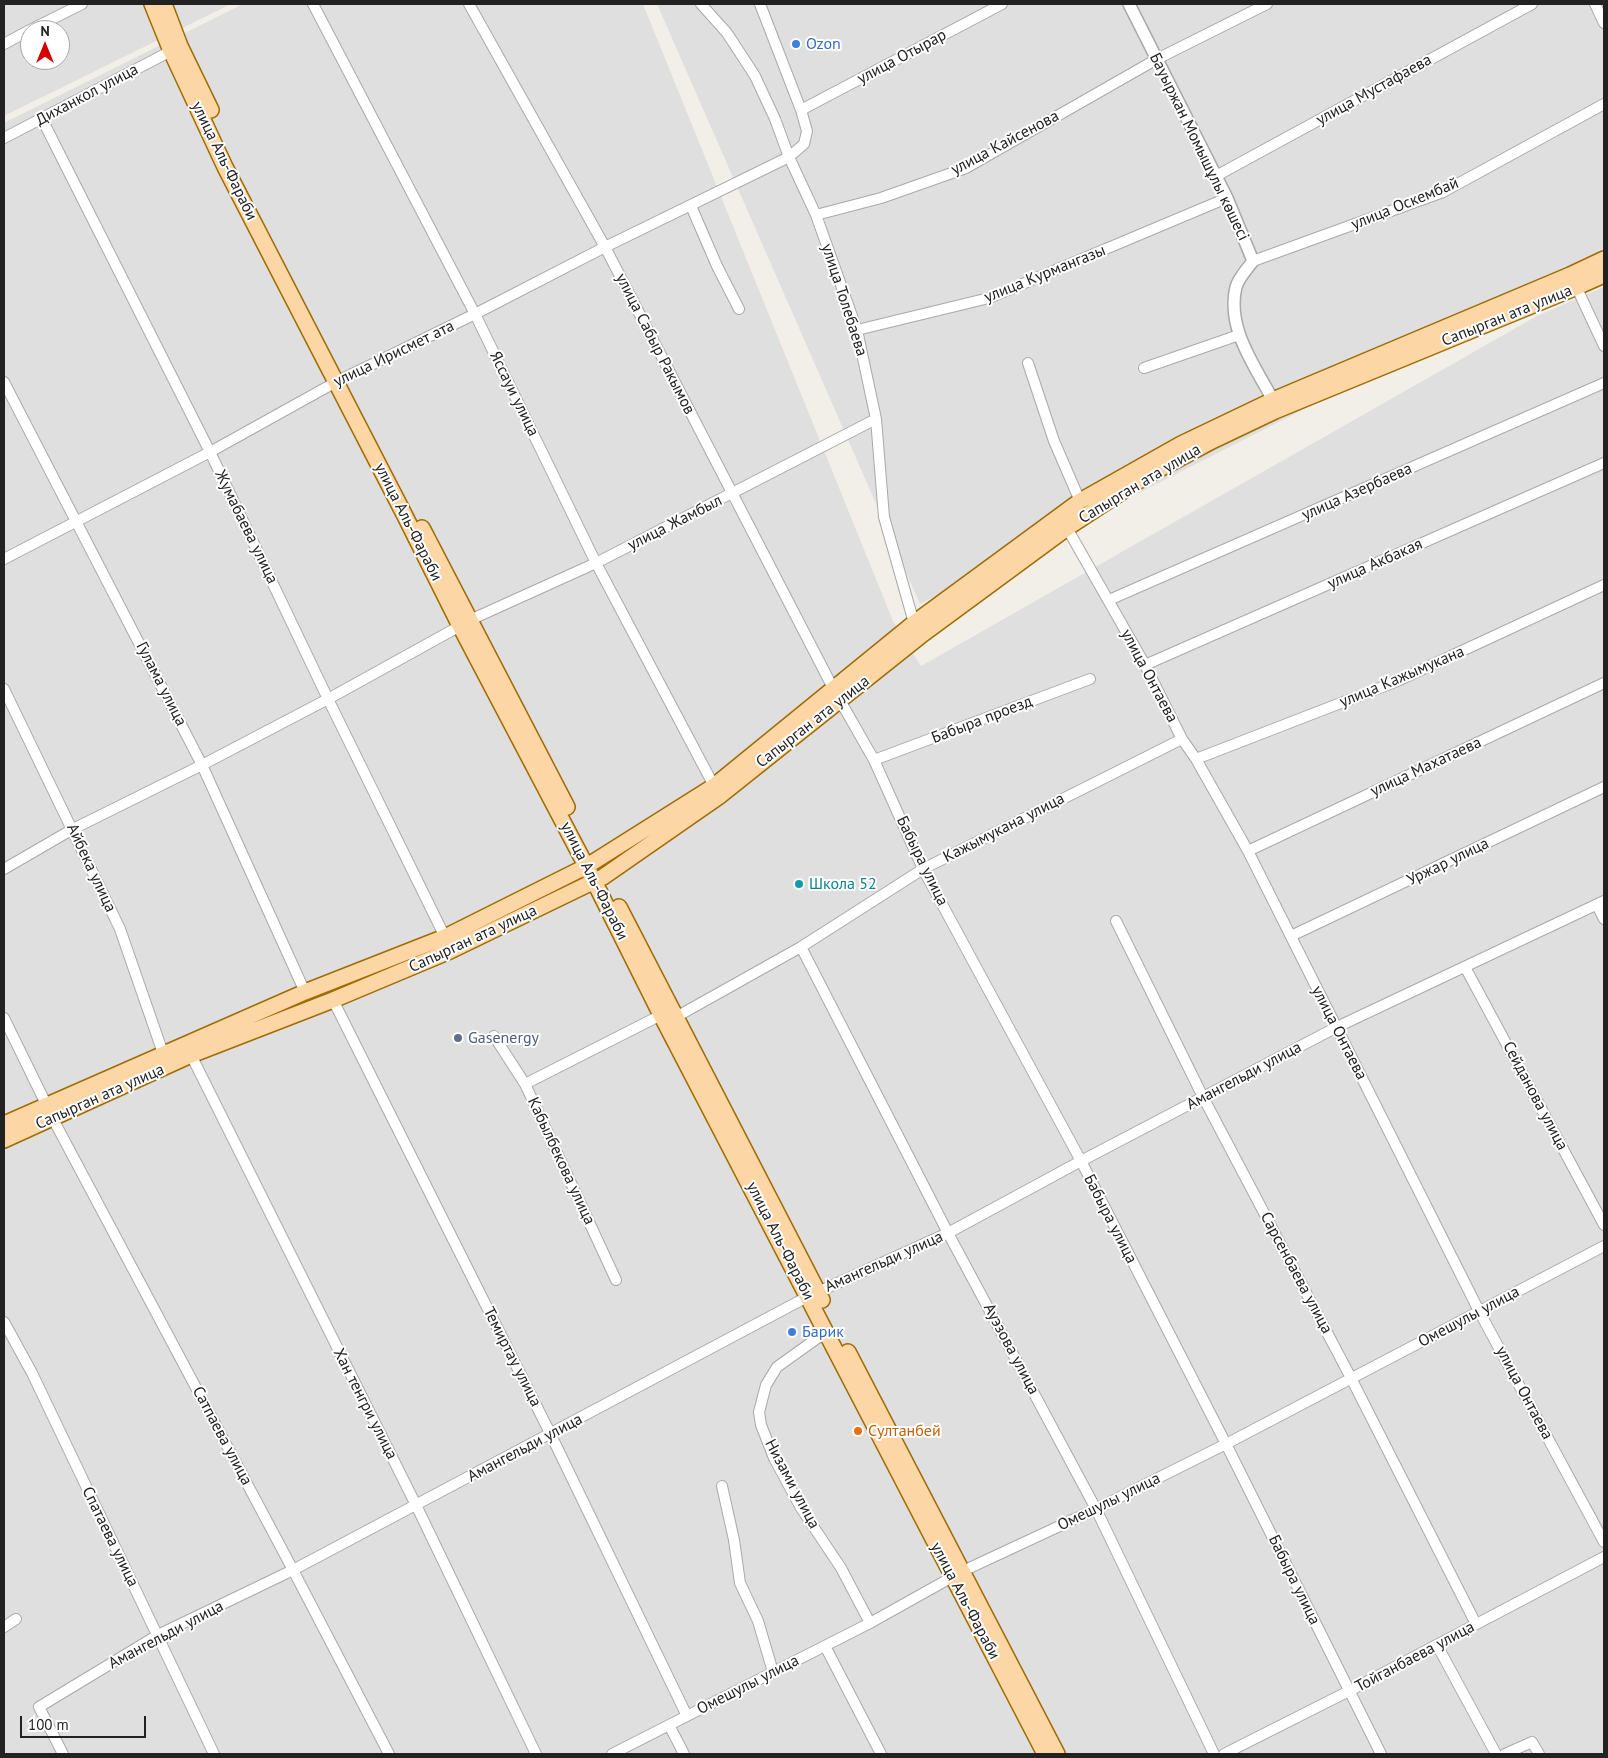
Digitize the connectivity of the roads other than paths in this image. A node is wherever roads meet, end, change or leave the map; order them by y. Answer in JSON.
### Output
{"nodes":[{"id":1,"x":82,"y":4,"type":"edge"},
{"id":2,"x":152,"y":4,"type":"edge"},
{"id":3,"x":164,"y":4,"type":"edge"},
{"id":4,"x":313,"y":4,"type":"edge"},
{"id":5,"x":469,"y":4,"type":"edge"},
{"id":6,"x":701,"y":4,"type":"edge"},
{"id":7,"x":760,"y":4,"type":"edge"},
{"id":8,"x":1002,"y":4,"type":"edge"},
{"id":9,"x":1129,"y":4,"type":"edge"},
{"id":10,"x":1267,"y":4,"type":"edge"},
{"id":11,"x":1532,"y":4,"type":"edge"},
{"id":12,"x":1595,"y":4,"type":"edge"},
{"id":13,"x":50,"y":20,"type":"edge"},
{"id":14,"x":1604,"y":23,"type":"edge"},
{"id":15,"x":20,"y":35,"type":"edge"},
{"id":16,"x":4,"y":44,"type":"edge"},
{"id":17,"x":171,"y":51,"type":"junction"},
{"id":18,"x":1157,"y":59,"type":"junction"},
{"id":19,"x":1604,"y":104,"type":"edge"},
{"id":20,"x":801,"y":110,"type":"junction"},
{"id":21,"x":42,"y":119,"type":"junction"},
{"id":22,"x":4,"y":138,"type":"edge"},
{"id":23,"x":789,"y":157,"type":"junction"},
{"id":24,"x":1216,"y":176,"type":"junction"},
{"id":25,"x":1227,"y":198,"type":"junction"},
{"id":26,"x":691,"y":206,"type":"junction"},
{"id":27,"x":816,"y":215,"type":"junction"},
{"id":28,"x":605,"y":246,"type":"junction"},
{"id":29,"x":1604,"y":259,"type":"edge"},
{"id":30,"x":1253,"y":261,"type":"junction"},
{"id":31,"x":1604,"y":275,"type":"edge"},
{"id":32,"x":1574,"y":281,"type":"junction"},
{"id":33,"x":739,"y":309,"type":"dead end"},
{"id":34,"x":476,"y":314,"type":"junction"},
{"id":35,"x":857,"y":330,"type":"junction"},
{"id":36,"x":1239,"y":335,"type":"junction"},
{"id":37,"x":1604,"y":346,"type":"edge"},
{"id":38,"x":1028,"y":363,"type":"dead end"},
{"id":39,"x":1144,"y":368,"type":"dead end"},
{"id":40,"x":340,"y":380,"type":"junction"},
{"id":41,"x":4,"y":382,"type":"edge"},
{"id":42,"x":1604,"y":383,"type":"edge"},
{"id":43,"x":1273,"y":400,"type":"junction"},
{"id":44,"x":876,"y":419,"type":"junction"},
{"id":45,"x":210,"y":452,"type":"junction"},
{"id":46,"x":1604,"y":463,"type":"edge"},
{"id":47,"x":732,"y":494,"type":"junction"},
{"id":48,"x":1080,"y":501,"type":"junction"},
{"id":49,"x":76,"y":522,"type":"junction"},
{"id":50,"x":1068,"y":528,"type":"junction"},
{"id":51,"x":4,"y":559,"type":"edge"},
{"id":52,"x":596,"y":563,"type":"junction"},
{"id":53,"x":1604,"y":585,"type":"edge"},
{"id":54,"x":1109,"y":600,"type":"junction"},
{"id":55,"x":465,"y":623,"type":"junction"},
{"id":56,"x":914,"y":623,"type":"junction"},
{"id":57,"x":1145,"y":665,"type":"junction"},
{"id":58,"x":1090,"y":679,"type":"dead end"},
{"id":59,"x":1604,"y":683,"type":"edge"},
{"id":60,"x":4,"y":689,"type":"edge"},
{"id":61,"x":836,"y":695,"type":"junction"},
{"id":62,"x":328,"y":699,"type":"junction"},
{"id":63,"x":1182,"y":739,"type":"junction"},
{"id":64,"x":1196,"y":759,"type":"junction"},
{"id":65,"x":874,"y":760,"type":"junction"},
{"id":66,"x":202,"y":765,"type":"junction"},
{"id":67,"x":714,"y":786,"type":"junction"},
{"id":68,"x":1604,"y":787,"type":"edge"},
{"id":69,"x":73,"y":829,"type":"junction"},
{"id":70,"x":1248,"y":851,"type":"junction"},
{"id":71,"x":591,"y":864,"type":"junction"},
{"id":72,"x":4,"y":869,"type":"edge"},
{"id":73,"x":923,"y":869,"type":"junction"},
{"id":74,"x":599,"y":879,"type":"junction"},
{"id":75,"x":1601,"y":903,"type":"edge"},
{"id":76,"x":1604,"y":919,"type":"edge"},
{"id":77,"x":1116,"y":922,"type":"dead end"},
{"id":78,"x":1291,"y":936,"type":"junction"},
{"id":79,"x":445,"y":938,"type":"junction"},
{"id":80,"x":801,"y":947,"type":"junction"},
{"id":81,"x":1465,"y":967,"type":"junction"},
{"id":82,"x":305,"y":992,"type":"junction"},
{"id":83,"x":332,"y":1000,"type":"junction"},
{"id":84,"x":670,"y":1014,"type":"junction"},
{"id":85,"x":4,"y":1018,"type":"edge"},
{"id":86,"x":1337,"y":1028,"type":"junction"},
{"id":87,"x":494,"y":1036,"type":"dead end"},
{"id":88,"x":163,"y":1053,"type":"junction"},
{"id":89,"x":191,"y":1056,"type":"junction"},
{"id":90,"x":525,"y":1084,"type":"junction"},
{"id":91,"x":1203,"y":1097,"type":"junction"},
{"id":92,"x":50,"y":1112,"type":"junction"},
{"id":93,"x":4,"y":1124,"type":"edge"},
{"id":94,"x":4,"y":1140,"type":"edge"},
{"id":95,"x":1080,"y":1161,"type":"junction"},
{"id":96,"x":1604,"y":1225,"type":"edge"},
{"id":97,"x":948,"y":1233,"type":"junction"},
{"id":98,"x":1604,"y":1246,"type":"edge"},
{"id":99,"x":616,"y":1280,"type":"dead end"},
{"id":100,"x":813,"y":1294,"type":"junction"},
{"id":101,"x":1479,"y":1311,"type":"junction"},
{"id":102,"x":4,"y":1322,"type":"edge"},
{"id":103,"x":826,"y":1332,"type":"junction"},
{"id":104,"x":1351,"y":1378,"type":"junction"},
{"id":105,"x":551,"y":1435,"type":"junction"},
{"id":106,"x":1226,"y":1444,"type":"junction"},
{"id":107,"x":722,"y":1486,"type":"dead end"},
{"id":108,"x":416,"y":1506,"type":"junction"},
{"id":109,"x":1096,"y":1509,"type":"junction"},
{"id":110,"x":1604,"y":1542,"type":"edge"},
{"id":111,"x":1604,"y":1557,"type":"edge"},
{"id":112,"x":294,"y":1570,"type":"junction"},
{"id":113,"x":958,"y":1574,"type":"junction"},
{"id":114,"x":16,"y":1619,"type":"dead end"},
{"id":115,"x":870,"y":1623,"type":"junction"},
{"id":116,"x":1476,"y":1624,"type":"junction"},
{"id":117,"x":4,"y":1627,"type":"edge"},
{"id":118,"x":158,"y":1636,"type":"junction"},
{"id":119,"x":1438,"y":1645,"type":"junction"},
{"id":120,"x":825,"y":1646,"type":"junction"},
{"id":121,"x":773,"y":1672,"type":"junction"},
{"id":122,"x":1349,"y":1691,"type":"junction"},
{"id":123,"x":688,"y":1716,"type":"junction"},
{"id":124,"x":669,"y":1725,"type":"junction"},
{"id":125,"x":63,"y":1754,"type":"edge"},
{"id":126,"x":214,"y":1754,"type":"edge"},
{"id":127,"x":389,"y":1754,"type":"edge"},
{"id":128,"x":536,"y":1754,"type":"edge"},
{"id":129,"x":612,"y":1754,"type":"edge"},
{"id":130,"x":684,"y":1754,"type":"edge"},
{"id":131,"x":881,"y":1754,"type":"edge"},
{"id":132,"x":1045,"y":1754,"type":"edge"},
{"id":133,"x":1057,"y":1754,"type":"edge"},
{"id":134,"x":1214,"y":1754,"type":"edge"},
{"id":135,"x":1224,"y":1754,"type":"edge"},
{"id":136,"x":1381,"y":1754,"type":"edge"},
{"id":137,"x":1496,"y":1754,"type":"edge"},
{"id":138,"x":1505,"y":1754,"type":"edge"},
{"id":139,"x":1539,"y":1754,"type":"edge"}],
"edges":[{"from":1,"to":13,"type":"street"},
{"from":2,"to":17,"type":"main road","name":"улица Аль-Фараби"},
{"from":3,"to":40,"type":"main road","name":"улица Аль-Фараби"},
{"from":4,"to":34,"type":"street","name":"Яссауи улица"},
{"from":5,"to":28,"type":"street","name":"улица Сабыр Ракымов"},
{"from":6,"to":23,"type":"street","name":"улица Толебаева"},
{"from":7,"to":20,"type":"street"},
{"from":8,"to":20,"type":"street","name":"улица Отырар"},
{"from":9,"to":18,"type":"street","name":"Бауыржан Момышұлы көшесі"},
{"from":10,"to":18,"type":"street","name":"улица Кайсенова"},
{"from":11,"to":24,"type":"street","name":"улица Мустафаева"},
{"from":12,"to":14,"type":"street"},
{"from":15,"to":16,"type":"street"},
{"from":17,"to":21,"type":"street","name":"Диханкол улица"},
{"from":17,"to":40,"type":"main road","name":"улица Аль-Фараби"},
{"from":18,"to":24,"type":"street","name":"Бауыржан Момышұлы көшесі"},
{"from":18,"to":27,"type":"street","name":"улица Кайсенова"},
{"from":19,"to":30,"type":"street","name":"улица Оскембай"},
{"from":20,"to":23,"type":"street"},
{"from":21,"to":22,"type":"street","name":"Диханкол улица"},
{"from":21,"to":45,"type":"street","name":"Жумабаева улица"},
{"from":23,"to":26,"type":"street","name":"улица Ирисмет ата"},
{"from":23,"to":27,"type":"street","name":"улица Толебаева"},
{"from":24,"to":25,"type":"street","name":"Бауыржан Момышұлы көшесі"},
{"from":25,"to":30,"type":"street","name":"Бауыржан Момышұлы көшесі"},
{"from":25,"to":35,"type":"street","name":"улица Курмангазы"},
{"from":26,"to":28,"type":"street","name":"улица Ирисмет ата"},
{"from":26,"to":33,"type":"street"},
{"from":27,"to":35,"type":"street","name":"улица Толебаева"},
{"from":28,"to":34,"type":"street","name":"улица Ирисмет ата"},
{"from":28,"to":47,"type":"street","name":"улица Сабыр Ракымов"},
{"from":29,"to":32,"type":"main road","name":"Сапырган ата улица"},
{"from":30,"to":36,"type":"street","name":"Бауыржан Момышұлы көшесі"},
{"from":31,"to":32,"type":"main road","name":"Сапырган ата улица"},
{"from":32,"to":37,"type":"street"},
{"from":32,"to":43,"type":"main road","name":"Сапырган ата улица"},
{"from":32,"to":50,"type":"main road","name":"Сапырган ата улица"},
{"from":34,"to":40,"type":"street","name":"улица Ирисмет ата"},
{"from":34,"to":52,"type":"street","name":"Яссауи улица"},
{"from":35,"to":44,"type":"street","name":"улица Толебаева"},
{"from":36,"to":39,"type":"street"},
{"from":36,"to":43,"type":"street","name":"Бауыржан Момышұлы көшесі"},
{"from":38,"to":48,"type":"street"},
{"from":40,"to":45,"type":"street","name":"улица Ирисмет ата"},
{"from":40,"to":55,"type":"main road","name":"улица Аль-Фараби"},
{"from":41,"to":49,"type":"street","name":"Гулама улица"},
{"from":42,"to":54,"type":"street","name":"улица Азербаева"},
{"from":43,"to":48,"type":"main road","name":"Сапырган ата улица"},
{"from":44,"to":47,"type":"street","name":"улица Жамбыл"},
{"from":44,"to":56,"type":"street","name":"улица Толебаева"},
{"from":45,"to":49,"type":"street","name":"улица Ирисмет ата"},
{"from":45,"to":62,"type":"street","name":"Жумабаева улица"},
{"from":46,"to":57,"type":"street","name":"улица Акбакая"},
{"from":47,"to":52,"type":"street","name":"улица Жамбыл"},
{"from":47,"to":61,"type":"street","name":"улица Сабыр Ракымов"},
{"from":48,"to":56,"type":"main road","name":"Сапырган ата улица"},
{"from":49,"to":51,"type":"street","name":"улица Ирисмет ата"},
{"from":49,"to":66,"type":"street","name":"Гулама улица"},
{"from":50,"to":54,"type":"street","name":"улица Онтаева"},
{"from":50,"to":61,"type":"main road","name":"Сапырган ата улица"},
{"from":52,"to":55,"type":"street","name":"улица Жамбыл"},
{"from":52,"to":67,"type":"street","name":"Яссауи улица"},
{"from":53,"to":64,"type":"street","name":"улица Кажымукана"},
{"from":54,"to":57,"type":"street","name":"улица Онтаева"},
{"from":55,"to":62,"type":"street","name":"улица Жамбыл"},
{"from":55,"to":71,"type":"main road","name":"улица Аль-Фараби"},
{"from":56,"to":61,"type":"main road","name":"Сапырган ата улица"},
{"from":57,"to":63,"type":"street","name":"улица Онтаева"},
{"from":58,"to":65,"type":"street","name":"Бабыра проезд"},
{"from":59,"to":70,"type":"street","name":"улица Махатаева"},
{"from":60,"to":69,"type":"street","name":"Айбека улица"},
{"from":61,"to":65,"type":"street","name":"Бабыра улица"},
{"from":61,"to":67,"type":"main road","name":"Сапырган ата улица"},
{"from":61,"to":74,"type":"main road","name":"Сапырган ата улица"},
{"from":62,"to":66,"type":"street","name":"улица Жамбыл"},
{"from":62,"to":79,"type":"street","name":"Жумабаева улица"},
{"from":63,"to":64,"type":"street","name":"улица Онтаева"},
{"from":63,"to":73,"type":"street","name":"Кажымукана улица"},
{"from":64,"to":70,"type":"street","name":"улица Онтаева"},
{"from":65,"to":73,"type":"street","name":"Бабыра улица"},
{"from":66,"to":69,"type":"street","name":"улица Жамбыл"},
{"from":66,"to":82,"type":"street","name":"Гулама улица"},
{"from":67,"to":71,"type":"main road","name":"Сапырган ата улица"},
{"from":68,"to":78,"type":"street","name":"Уржар улица"},
{"from":69,"to":72,"type":"street","name":"улица Жамбыл"},
{"from":69,"to":88,"type":"street","name":"Айбека улица"},
{"from":70,"to":78,"type":"street","name":"улица Онтаева"},
{"from":71,"to":74,"type":"main road","name":"улица Аль-Фараби"},
{"from":71,"to":79,"type":"main road","name":"Сапырган ата улица"},
{"from":73,"to":80,"type":"street","name":"Кажымукана улица"},
{"from":73,"to":95,"type":"street","name":"Бабыра улица"},
{"from":74,"to":83,"type":"main road","name":"Сапырган ата улица"},
{"from":74,"to":84,"type":"main road","name":"улица Аль-Фараби"},
{"from":75,"to":76,"type":"street"},
{"from":75,"to":81,"type":"street","name":"Амангельди улица"},
{"from":77,"to":91,"type":"street","name":"Сарсенбаева улица"},
{"from":78,"to":86,"type":"street","name":"улица Онтаева"},
{"from":79,"to":82,"type":"main road","name":"Сапырган ата улица"},
{"from":80,"to":84,"type":"street","name":"Кажымукана улица"},
{"from":80,"to":97,"type":"street","name":"Ауэзова улица"},
{"from":81,"to":86,"type":"street","name":"Амангельди улица"},
{"from":81,"to":96,"type":"street","name":"Сейданова улица"},
{"from":82,"to":88,"type":"main road","name":"Сапырган ата улица"},
{"from":83,"to":89,"type":"main road","name":"Сапырган ата улица"},
{"from":83,"to":105,"type":"street","name":"Темиртау улица"},
{"from":84,"to":90,"type":"street","name":"Кабылбекова улица"},
{"from":84,"to":100,"type":"main road","name":"улица Аль-Фараби"},
{"from":85,"to":92,"type":"street","name":"Сатпаева улица"},
{"from":86,"to":91,"type":"street","name":"Амангельди улица"},
{"from":86,"to":101,"type":"street","name":"улица Онтаева"},
{"from":87,"to":90,"type":"street"},
{"from":88,"to":92,"type":"main road","name":"Сапырган ата улица"},
{"from":89,"to":92,"type":"main road","name":"Сапырган ата улица"},
{"from":89,"to":108,"type":"street","name":"Хан тенгри улица"},
{"from":90,"to":99,"type":"street","name":"Кабылбекова улица"},
{"from":91,"to":95,"type":"street","name":"Амангельди улица"},
{"from":91,"to":104,"type":"street","name":"Сарсенбаева улица"},
{"from":92,"to":93,"type":"main road","name":"Сапырган ата улица"},
{"from":92,"to":94,"type":"main road","name":"Сапырган ата улица"},
{"from":92,"to":112,"type":"street","name":"Сатпаева улица"},
{"from":95,"to":97,"type":"street","name":"Амангельди улица"},
{"from":95,"to":106,"type":"street","name":"Бабыра улица"},
{"from":97,"to":100,"type":"street","name":"Амангельди улица"},
{"from":97,"to":109,"type":"street","name":"Ауэзова улица"},
{"from":98,"to":101,"type":"street","name":"Омешулы улица"},
{"from":100,"to":103,"type":"main road","name":"улица Аль-Фараби"},
{"from":100,"to":105,"type":"street","name":"Амангельди улица"},
{"from":100,"to":113,"type":"main road","name":"улица Аль-Фараби"},
{"from":101,"to":104,"type":"street","name":"Омешулы улица"},
{"from":101,"to":110,"type":"street","name":"улица Онтаева"},
{"from":102,"to":118,"type":"street","name":"Спатаева улица"},
{"from":103,"to":113,"type":"main road","name":"улица Аль-Фараби"},
{"from":103,"to":115,"type":"street","name":"Низами улица"},
{"from":104,"to":106,"type":"street","name":"Омешулы улица"},
{"from":104,"to":116,"type":"street","name":"Сарсенбаева улица"},
{"from":105,"to":108,"type":"street","name":"Амангельди улица"},
{"from":105,"to":123,"type":"street","name":"Темиртау улица"},
{"from":106,"to":109,"type":"street","name":"Омешулы улица"},
{"from":106,"to":122,"type":"street","name":"Бабыра улица"},
{"from":107,"to":121,"type":"street"},
{"from":108,"to":112,"type":"street","name":"Амангельди улица"},
{"from":108,"to":128,"type":"street","name":"Хан тенгри улица"},
{"from":109,"to":113,"type":"street","name":"Омешулы улица"},
{"from":109,"to":134,"type":"street","name":"Ауэзова улица"},
{"from":111,"to":116,"type":"street","name":"Тойганбаева улица"},
{"from":112,"to":118,"type":"street","name":"Амангельди улица"},
{"from":112,"to":127,"type":"street","name":"Сатпаева улица"},
{"from":113,"to":115,"type":"street","name":"Омешулы улица"},
{"from":113,"to":132,"type":"main road","name":"улица Аль-Фараби"},
{"from":113,"to":133,"type":"main road","name":"улица Аль-Фараби"},
{"from":114,"to":117,"type":"street"},
{"from":115,"to":120,"type":"street","name":"Омешулы улица"},
{"from":116,"to":119,"type":"street","name":"Тойганбаева улица"},
{"from":118,"to":125,"type":"street","name":"Амангельди улица"},
{"from":118,"to":126,"type":"street","name":"Спатаева улица"},
{"from":119,"to":122,"type":"street","name":"Тойганбаева улица"},
{"from":119,"to":137,"type":"street"},
{"from":120,"to":121,"type":"street","name":"Омешулы улица"},
{"from":120,"to":131,"type":"street"},
{"from":121,"to":123,"type":"street","name":"Омешулы улица"},
{"from":122,"to":135,"type":"street","name":"Тойганбаева улица"},
{"from":122,"to":136,"type":"street","name":"Бабыра улица"},
{"from":123,"to":124,"type":"street","name":"Омешулы улица"},
{"from":124,"to":129,"type":"street","name":"Омешулы улица"},
{"from":124,"to":130,"type":"street"},
{"from":138,"to":139,"type":"street"}]}
